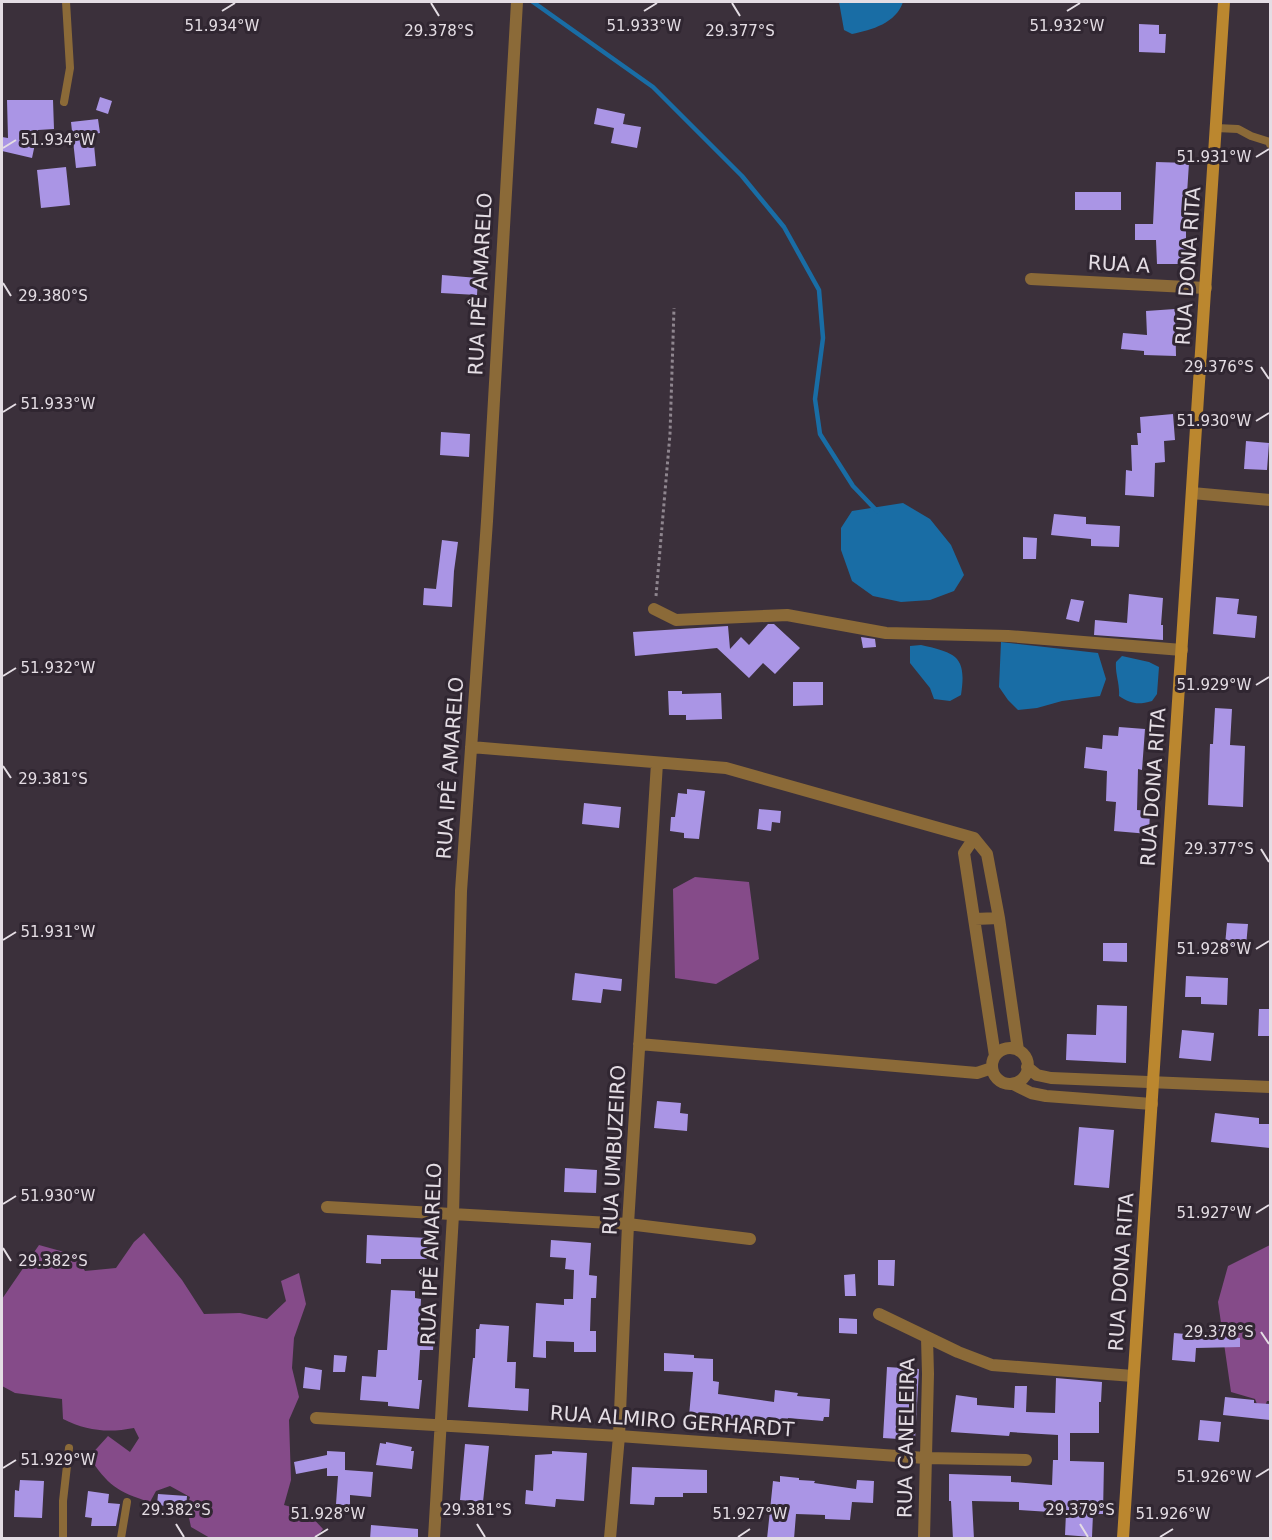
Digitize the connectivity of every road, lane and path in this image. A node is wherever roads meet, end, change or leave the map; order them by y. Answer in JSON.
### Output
{"nodes":[{"id":1,"x":66,"y":2,"type":"edge"},
{"id":2,"x":517,"y":2,"type":"edge"},
{"id":3,"x":1224,"y":2,"type":"edge"},
{"id":4,"x":64,"y":102,"type":"dead end"},
{"id":5,"x":1216,"y":128,"type":"junction"},
{"id":6,"x":1270,"y":143,"type":"edge"},
{"id":7,"x":1031,"y":279,"type":"dead end"},
{"id":8,"x":1206,"y":288,"type":"junction"},
{"id":9,"x":674,"y":308,"type":"dead end"},
{"id":10,"x":1192,"y":493,"type":"junction"},
{"id":11,"x":1270,"y":500,"type":"edge"},
{"id":12,"x":654,"y":609,"type":"joint"},
{"id":13,"x":1182,"y":650,"type":"junction"},
{"id":14,"x":471,"y":747,"type":"junction"},
{"id":15,"x":657,"y":763,"type":"junction"},
{"id":16,"x":974,"y":838,"type":"junction"},
{"id":17,"x":999,"y":918,"type":"junction"},
{"id":18,"x":975,"y":919,"type":"junction"},
{"id":19,"x":639,"y":1044,"type":"junction"},
{"id":20,"x":1018,"y":1050,"type":"junction"},
{"id":21,"x":994,"y":1062,"type":"junction"},
{"id":22,"x":1028,"y":1067,"type":"junction"},
{"id":23,"x":1153,"y":1082,"type":"junction"},
{"id":24,"x":1013,"y":1084,"type":"junction"},
{"id":25,"x":1270,"y":1087,"type":"edge"},
{"id":26,"x":1152,"y":1104,"type":"junction"},
{"id":27,"x":327,"y":1207,"type":"dead end"},
{"id":28,"x":453,"y":1215,"type":"junction"},
{"id":29,"x":628,"y":1224,"type":"junction"},
{"id":30,"x":750,"y":1239,"type":"dead end"},
{"id":31,"x":879,"y":1314,"type":"dead end"},
{"id":32,"x":927,"y":1338,"type":"junction"},
{"id":33,"x":1133,"y":1376,"type":"junction"},
{"id":34,"x":316,"y":1418,"type":"dead end"},
{"id":35,"x":442,"y":1425,"type":"junction"},
{"id":36,"x":619,"y":1436,"type":"junction"},
{"id":37,"x":69,"y":1448,"type":"dead end"},
{"id":38,"x":925,"y":1458,"type":"junction"},
{"id":39,"x":1026,"y":1460,"type":"dead end"},
{"id":40,"x":127,"y":1502,"type":"dead end"},
{"id":41,"x":63,"y":1539,"type":"edge"},
{"id":42,"x":121,"y":1539,"type":"edge"},
{"id":43,"x":434,"y":1539,"type":"edge"},
{"id":44,"x":610,"y":1539,"type":"edge"},
{"id":45,"x":924,"y":1539,"type":"edge"},
{"id":46,"x":1123,"y":1539,"type":"edge"}],
"edges":[{"from":1,"to":4,"type":"lane"},
{"from":2,"to":14,"type":"street","name":"RUA IPÊ AMARELO"},
{"from":3,"to":5,"type":"main road","name":"RUA DONA RITA"},
{"from":5,"to":6,"type":"lane"},
{"from":5,"to":8,"type":"main road","name":"RUA DONA RITA"},
{"from":7,"to":8,"type":"street","name":"RUA A"},
{"from":8,"to":10,"type":"main road","name":"RUA DONA RITA"},
{"from":9,"to":12,"type":"path"},
{"from":10,"to":11,"type":"street"},
{"from":10,"to":13,"type":"main road","name":"RUA DONA RITA"},
{"from":12,"to":13,"type":"street"},
{"from":13,"to":23,"type":"main road","name":"RUA DONA RITA"},
{"from":14,"to":15,"type":"street"},
{"from":14,"to":28,"type":"street","name":"RUA IPÊ AMARELO"},
{"from":15,"to":16,"type":"street"},
{"from":15,"to":19,"type":"street","name":"RUA UMBUZEIRO"},
{"from":16,"to":17,"type":"street"},
{"from":16,"to":18,"type":"street"},
{"from":17,"to":18,"type":"street"},
{"from":17,"to":20,"type":"street"},
{"from":18,"to":21,"type":"street"},
{"from":19,"to":21,"type":"street"},
{"from":19,"to":29,"type":"street","name":"RUA UMBUZEIRO"},
{"from":20,"to":21,"type":"street"},
{"from":20,"to":22,"type":"street"},
{"from":21,"to":24,"type":"street"},
{"from":22,"to":23,"type":"street"},
{"from":22,"to":24,"type":"street"},
{"from":23,"to":25,"type":"street"},
{"from":23,"to":26,"type":"main road","name":"RUA DONA RITA"},
{"from":24,"to":26,"type":"street"},
{"from":26,"to":33,"type":"main road","name":"RUA DONA RITA"},
{"from":27,"to":28,"type":"street"},
{"from":28,"to":29,"type":"street"},
{"from":28,"to":35,"type":"street","name":"RUA IPÊ AMARELO"},
{"from":29,"to":30,"type":"street"},
{"from":29,"to":36,"type":"street","name":"RUA UMBUZEIRO"},
{"from":31,"to":32,"type":"street"},
{"from":32,"to":33,"type":"street"},
{"from":32,"to":38,"type":"street","name":"RUA CANELEIRA"},
{"from":33,"to":46,"type":"main road","name":"RUA DONA RITA"},
{"from":34,"to":35,"type":"street","name":"RUA ALMIRO GERHARDT"},
{"from":35,"to":36,"type":"street","name":"RUA ALMIRO GERHARDT"},
{"from":35,"to":43,"type":"street","name":"RUA IPÊ AMARELO"},
{"from":36,"to":38,"type":"street","name":"RUA ALMIRO GERHARDT"},
{"from":36,"to":44,"type":"street","name":"RUA UMBUZEIRO"},
{"from":37,"to":41,"type":"lane"},
{"from":38,"to":39,"type":"street","name":"RUA ALMIRO GERHARDT"},
{"from":38,"to":45,"type":"street","name":"RUA CANELEIRA"},
{"from":40,"to":42,"type":"lane"}]}
